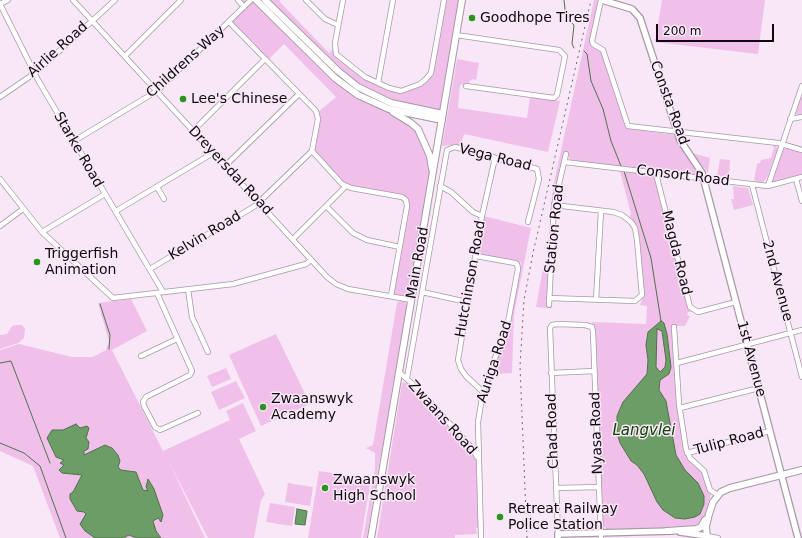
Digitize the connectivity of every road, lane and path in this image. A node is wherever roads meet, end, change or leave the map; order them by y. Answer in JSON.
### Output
{"nodes":[{"id":1,"x":8,"y":0,"type":"edge"},
{"id":2,"x":74,"y":0,"type":"edge"},
{"id":3,"x":115,"y":0,"type":"edge"},
{"id":4,"x":182,"y":0,"type":"edge"},
{"id":5,"x":238,"y":0,"type":"edge"},
{"id":6,"x":251,"y":0,"type":"edge"},
{"id":7,"x":256,"y":0,"type":"edge"},
{"id":8,"x":265,"y":0,"type":"edge"},
{"id":9,"x":306,"y":0,"type":"edge"},
{"id":10,"x":342,"y":0,"type":"edge"},
{"id":11,"x":393,"y":0,"type":"edge"},
{"id":12,"x":444,"y":0,"type":"edge"},
{"id":13,"x":462,"y":0,"type":"edge"},
{"id":14,"x":601,"y":0,"type":"edge"},
{"id":15,"x":0,"y":4,"type":"edge"},
{"id":16,"x":244,"y":6,"type":"junction"},
{"id":17,"x":92,"y":20,"type":"junction"},
{"id":18,"x":229,"y":22,"type":"junction"},
{"id":19,"x":338,"y":25,"type":"junction"},
{"id":20,"x":456,"y":35,"type":"junction"},
{"id":21,"x":125,"y":56,"type":"junction"},
{"id":22,"x":265,"y":59,"type":"junction"},
{"id":23,"x":35,"y":73,"type":"junction"},
{"id":24,"x":378,"y":83,"type":"junction"},
{"id":25,"x":466,"y":86,"type":"dead end"},
{"id":26,"x":802,"y":86,"type":"edge"},
{"id":27,"x":157,"y":91,"type":"junction"},
{"id":28,"x":299,"y":94,"type":"junction"},
{"id":29,"x":0,"y":97,"type":"edge"},
{"id":30,"x":375,"y":104,"type":"junction"},
{"id":31,"x":442,"y":117,"type":"junction"},
{"id":32,"x":802,"y":117,"type":"edge"},
{"id":33,"x":790,"y":119,"type":"junction"},
{"id":34,"x":193,"y":131,"type":"junction"},
{"id":35,"x":678,"y":133,"type":"junction"},
{"id":36,"x":74,"y":141,"type":"junction"},
{"id":37,"x":782,"y":144,"type":"junction"},
{"id":38,"x":802,"y":150,"type":"edge"},
{"id":39,"x":312,"y":151,"type":"junction"},
{"id":40,"x":213,"y":153,"type":"junction"},
{"id":41,"x":566,"y":154,"type":"dead end"},
{"id":42,"x":495,"y":158,"type":"junction"},
{"id":43,"x":564,"y":162,"type":"junction"},
{"id":44,"x":225,"y":166,"type":"junction"},
{"id":45,"x":656,"y":174,"type":"junction"},
{"id":46,"x":802,"y":177,"type":"edge"},
{"id":47,"x":0,"y":179,"type":"edge"},
{"id":48,"x":704,"y":179,"type":"junction"},
{"id":49,"x":796,"y":179,"type":"junction"},
{"id":50,"x":432,"y":183,"type":"junction"},
{"id":51,"x":752,"y":185,"type":"junction"},
{"id":52,"x":440,"y":186,"type":"junction"},
{"id":53,"x":768,"y":186,"type":"junction"},
{"id":54,"x":157,"y":187,"type":"junction"},
{"id":55,"x":345,"y":187,"type":"junction"},
{"id":56,"x":104,"y":194,"type":"junction"},
{"id":57,"x":164,"y":199,"type":"dead end"},
{"id":58,"x":802,"y":201,"type":"edge"},
{"id":59,"x":259,"y":202,"type":"junction"},
{"id":60,"x":554,"y":205,"type":"junction"},
{"id":61,"x":326,"y":206,"type":"junction"},
{"id":62,"x":23,"y":209,"type":"junction"},
{"id":63,"x":601,"y":210,"type":"junction"},
{"id":64,"x":116,"y":212,"type":"junction"},
{"id":65,"x":482,"y":216,"type":"junction"},
{"id":66,"x":528,"y":222,"type":"dead end"},
{"id":67,"x":0,"y":226,"type":"edge"},
{"id":68,"x":42,"y":232,"type":"junction"},
{"id":69,"x":424,"y":232,"type":"junction"},
{"id":70,"x":432,"y":233,"type":"junction"},
{"id":71,"x":293,"y":239,"type":"junction"},
{"id":72,"x":400,"y":247,"type":"junction"},
{"id":73,"x":476,"y":256,"type":"junction"},
{"id":74,"x":311,"y":260,"type":"junction"},
{"id":75,"x":150,"y":269,"type":"junction"},
{"id":76,"x":188,"y":289,"type":"junction"},
{"id":77,"x":163,"y":292,"type":"junction"},
{"id":78,"x":422,"y":292,"type":"junction"},
{"id":79,"x":157,"y":293,"type":"junction"},
{"id":80,"x":391,"y":296,"type":"junction"},
{"id":81,"x":549,"y":298,"type":"junction"},
{"id":82,"x":412,"y":300,"type":"junction"},
{"id":83,"x":596,"y":300,"type":"junction"},
{"id":84,"x":468,"y":302,"type":"junction"},
{"id":85,"x":736,"y":302,"type":"junction"},
{"id":86,"x":549,"y":305,"type":"dead end"},
{"id":87,"x":674,"y":327,"type":"dead end"},
{"id":88,"x":592,"y":328,"type":"joint"},
{"id":89,"x":802,"y":330,"type":"edge"},
{"id":90,"x":791,"y":333,"type":"junction"},
{"id":91,"x":177,"y":339,"type":"junction"},
{"id":92,"x":747,"y":345,"type":"junction"},
{"id":93,"x":208,"y":352,"type":"dead end"},
{"id":94,"x":141,"y":356,"type":"dead end"},
{"id":95,"x":677,"y":363,"type":"junction"},
{"id":96,"x":594,"y":371,"type":"junction"},
{"id":97,"x":400,"y":373,"type":"junction"},
{"id":98,"x":551,"y":373,"type":"junction"},
{"id":99,"x":802,"y":377,"type":"edge"},
{"id":100,"x":407,"y":378,"type":"junction"},
{"id":101,"x":759,"y":388,"type":"junction"},
{"id":102,"x":483,"y":392,"type":"junction"},
{"id":103,"x":680,"y":408,"type":"junction"},
{"id":104,"x":198,"y":413,"type":"dead end"},
{"id":105,"x":770,"y":431,"type":"junction"},
{"id":106,"x":687,"y":453,"type":"junction"},
{"id":107,"x":478,"y":458,"type":"junction"},
{"id":108,"x":802,"y":470,"type":"edge"},
{"id":109,"x":782,"y":475,"type":"junction"},
{"id":110,"x":599,"y":487,"type":"junction"},
{"id":111,"x":556,"y":488,"type":"junction"},
{"id":112,"x":718,"y":495,"type":"junction"},
{"id":113,"x":709,"y":514,"type":"junction"},
{"id":114,"x":667,"y":530,"type":"junction"},
{"id":115,"x":601,"y":535,"type":"edge"},
{"id":116,"x":558,"y":536,"type":"edge"},
{"id":117,"x":707,"y":537,"type":"edge"},
{"id":118,"x":372,"y":538,"type":"edge"},
{"id":119,"x":481,"y":538,"type":"edge"},
{"id":120,"x":718,"y":538,"type":"edge"},
{"id":121,"x":798,"y":538,"type":"edge"}],
"edges":[{"from":1,"to":15,"type":"street"},
{"from":2,"to":17,"type":"street","name":"Dreyersdal Road"},
{"from":3,"to":17,"type":"street","name":"Airlie Road"},
{"from":4,"to":21,"type":"street"},
{"from":5,"to":16,"type":"street"},
{"from":6,"to":16,"type":"street","name":"Childrens Way"},
{"from":7,"to":30,"type":"main road"},
{"from":8,"to":31,"type":"main road"},
{"from":9,"to":19,"type":"street"},
{"from":10,"to":19,"type":"street"},
{"from":11,"to":24,"type":"street"},
{"from":12,"to":24,"type":"street"},
{"from":13,"to":20,"type":"main road","name":"Main Road"},
{"from":14,"to":35,"type":"street","name":"Consta Road"},
{"from":14,"to":35,"type":"street"},
{"from":15,"to":23,"type":"street","name":"Starke Road"},
{"from":16,"to":18,"type":"street","name":"Childrens Way"},
{"from":17,"to":21,"type":"street","name":"Dreyersdal Road"},
{"from":17,"to":23,"type":"street","name":"Airlie Road"},
{"from":18,"to":22,"type":"street"},
{"from":18,"to":27,"type":"street","name":"Childrens Way"},
{"from":19,"to":24,"type":"street"},
{"from":20,"to":25,"type":"street"},
{"from":20,"to":31,"type":"main road","name":"Main Road"},
{"from":21,"to":27,"type":"street","name":"Dreyersdal Road"},
{"from":22,"to":28,"type":"street"},
{"from":22,"to":34,"type":"street"},
{"from":23,"to":29,"type":"street","name":"Airlie Road"},
{"from":23,"to":36,"type":"street","name":"Starke Road"},
{"from":26,"to":33,"type":"street"},
{"from":27,"to":34,"type":"street","name":"Dreyersdal Road"},
{"from":27,"to":36,"type":"street","name":"Childrens Way"},
{"from":28,"to":39,"type":"street"},
{"from":28,"to":44,"type":"street"},
{"from":30,"to":31,"type":"main road"},
{"from":30,"to":50,"type":"main road"},
{"from":31,"to":50,"type":"main road","name":"Main Road"},
{"from":32,"to":33,"type":"street"},
{"from":33,"to":37,"type":"street"},
{"from":34,"to":40,"type":"street","name":"Dreyersdal Road"},
{"from":35,"to":37,"type":"street"},
{"from":35,"to":48,"type":"street","name":"Consta Road"},
{"from":36,"to":56,"type":"street","name":"Starke Road"},
{"from":37,"to":38,"type":"street"},
{"from":37,"to":53,"type":"street"},
{"from":39,"to":55,"type":"street"},
{"from":39,"to":59,"type":"street","name":"Kelvin Road"},
{"from":40,"to":44,"type":"street","name":"Dreyersdal Road"},
{"from":40,"to":54,"type":"street"},
{"from":41,"to":43,"type":"street","name":"Station Road"},
{"from":42,"to":52,"type":"street","name":"Vega Road"},
{"from":42,"to":65,"type":"street","name":"Hutchinson Road"},
{"from":42,"to":66,"type":"street","name":"Vega Road"},
{"from":43,"to":45,"type":"street","name":"Consort Road"},
{"from":43,"to":60,"type":"street","name":"Station Road"},
{"from":44,"to":59,"type":"street","name":"Dreyersdal Road"},
{"from":45,"to":48,"type":"street","name":"Consort Road"},
{"from":45,"to":85,"type":"street","name":"Magda Road"},
{"from":46,"to":49,"type":"street","name":"Consort Road"},
{"from":47,"to":62,"type":"street"},
{"from":48,"to":51,"type":"street","name":"Consort Road"},
{"from":48,"to":85,"type":"street","name":"1st Avenue"},
{"from":49,"to":53,"type":"street","name":"Consort Road"},
{"from":49,"to":58,"type":"street"},
{"from":50,"to":69,"type":"main road","name":"Main Road"},
{"from":51,"to":53,"type":"street","name":"Consort Road"},
{"from":51,"to":90,"type":"street","name":"2nd Avenue"},
{"from":52,"to":65,"type":"street"},
{"from":52,"to":70,"type":"street"},
{"from":54,"to":57,"type":"street"},
{"from":54,"to":64,"type":"street"},
{"from":55,"to":61,"type":"street"},
{"from":55,"to":72,"type":"street"},
{"from":56,"to":64,"type":"street","name":"Starke Road"},
{"from":56,"to":68,"type":"street"},
{"from":59,"to":71,"type":"street","name":"Dreyersdal Road"},
{"from":59,"to":75,"type":"street","name":"Kelvin Road"},
{"from":60,"to":63,"type":"street"},
{"from":60,"to":81,"type":"street","name":"Station Road"},
{"from":61,"to":71,"type":"street"},
{"from":61,"to":72,"type":"street"},
{"from":62,"to":67,"type":"street"},
{"from":62,"to":68,"type":"street"},
{"from":63,"to":83,"type":"street"},
{"from":63,"to":83,"type":"street"},
{"from":64,"to":75,"type":"street","name":"Starke Road"},
{"from":65,"to":73,"type":"street","name":"Hutchinson Road"},
{"from":68,"to":79,"type":"street"},
{"from":69,"to":70,"type":"street"},
{"from":69,"to":82,"type":"main road","name":"Main Road"},
{"from":70,"to":78,"type":"street"},
{"from":71,"to":74,"type":"street","name":"Dreyersdal Road"},
{"from":72,"to":80,"type":"street"},
{"from":73,"to":84,"type":"street","name":"Hutchinson Road"},
{"from":73,"to":102,"type":"street","name":"Auriga Road"},
{"from":74,"to":76,"type":"street"},
{"from":74,"to":80,"type":"street","name":"Dreyersdal Road"},
{"from":75,"to":77,"type":"street","name":"Starke Road"},
{"from":76,"to":77,"type":"street"},
{"from":76,"to":93,"type":"street"},
{"from":77,"to":79,"type":"street"},
{"from":78,"to":84,"type":"street"},
{"from":78,"to":100,"type":"street"},
{"from":79,"to":91,"type":"street"},
{"from":80,"to":82,"type":"street","name":"Dreyersdal Road"},
{"from":81,"to":83,"type":"street"},
{"from":81,"to":86,"type":"street","name":"Station Road"},
{"from":82,"to":97,"type":"main road","name":"Main Road"},
{"from":84,"to":102,"type":"street","name":"Hutchinson Road"},
{"from":85,"to":92,"type":"street","name":"1st Avenue"},
{"from":87,"to":95,"type":"street"},
{"from":88,"to":96,"type":"street","name":"Nyasa Road"},
{"from":88,"to":98,"type":"street","name":"Chad Road"},
{"from":89,"to":90,"type":"street"},
{"from":90,"to":92,"type":"street"},
{"from":90,"to":99,"type":"street","name":"2nd Avenue"},
{"from":91,"to":94,"type":"street"},
{"from":91,"to":104,"type":"street"},
{"from":92,"to":95,"type":"street"},
{"from":92,"to":101,"type":"street","name":"1st Avenue"},
{"from":95,"to":103,"type":"street"},
{"from":96,"to":98,"type":"street"},
{"from":96,"to":110,"type":"street","name":"Nyasa Road"},
{"from":97,"to":100,"type":"street","name":"Zwaans Road"},
{"from":97,"to":118,"type":"main road","name":"Main Road"},
{"from":98,"to":111,"type":"street","name":"Chad Road"},
{"from":100,"to":107,"type":"street","name":"Zwaans Road"},
{"from":101,"to":103,"type":"street"},
{"from":101,"to":105,"type":"street","name":"1st Avenue"},
{"from":102,"to":107,"type":"street","name":"Auriga Road"},
{"from":103,"to":106,"type":"street"},
{"from":105,"to":106,"type":"street","name":"Tulip Road"},
{"from":105,"to":109,"type":"street","name":"1st Avenue"},
{"from":106,"to":112,"type":"street"},
{"from":107,"to":119,"type":"street","name":"Zwaans Road"},
{"from":108,"to":109,"type":"main road"},
{"from":109,"to":112,"type":"main road"},
{"from":109,"to":121,"type":"street","name":"1st Avenue"},
{"from":110,"to":111,"type":"street"},
{"from":110,"to":115,"type":"street","name":"Nyasa Road"},
{"from":111,"to":116,"type":"street","name":"Chad Road"},
{"from":112,"to":113,"type":"main road"},
{"from":113,"to":114,"type":"main road"},
{"from":113,"to":117,"type":"main road"},
{"from":114,"to":115,"type":"street"},
{"from":114,"to":117,"type":"street"},
{"from":115,"to":116,"type":"street"},
{"from":117,"to":120,"type":"street"}]}
